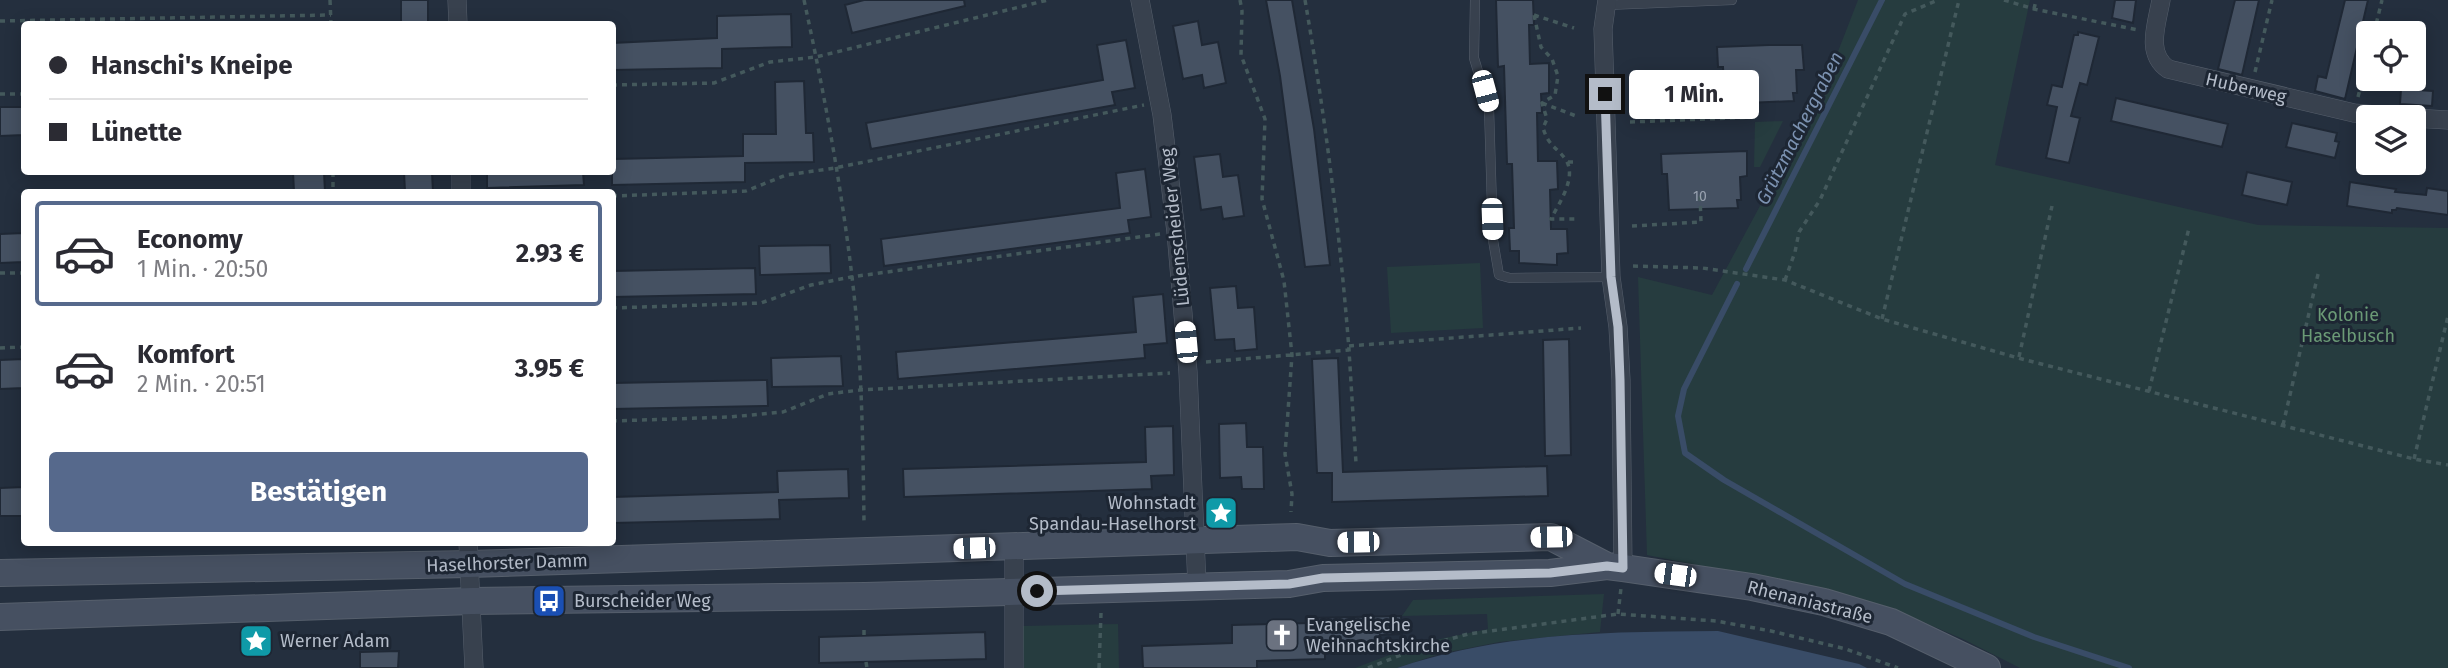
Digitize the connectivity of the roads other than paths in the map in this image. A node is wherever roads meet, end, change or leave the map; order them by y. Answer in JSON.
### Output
{"nodes":[{"id":1,"x":457,"y":0,"type":"edge"},
{"id":2,"x":1140,"y":0,"type":"edge"},
{"id":3,"x":1475,"y":0,"type":"edge"},
{"id":4,"x":1732,"y":0,"type":"edge"},
{"id":5,"x":2161,"y":0,"type":"edge"},
{"id":6,"x":1607,"y":3,"type":"edge"},
{"id":7,"x":458,"y":21,"type":"edge"},
{"id":8,"x":2356,"y":113,"type":"edge"},
{"id":9,"x":2426,"y":119,"type":"edge"},
{"id":10,"x":2448,"y":120,"type":"edge"},
{"id":11,"x":1611,"y":277,"type":"junction"},
{"id":12,"x":1195,"y":541,"type":"junction"},
{"id":13,"x":1014,"y":547,"type":"junction"},
{"id":14,"x":469,"y":554,"type":"edge"},
{"id":15,"x":1615,"y":567,"type":"junction"},
{"id":16,"x":0,"y":573,"type":"edge"},
{"id":17,"x":1197,"y":586,"type":"junction"},
{"id":18,"x":1013,"y":591,"type":"junction"},
{"id":19,"x":472,"y":601,"type":"junction"},
{"id":20,"x":0,"y":617,"type":"edge"},
{"id":21,"x":474,"y":668,"type":"edge"},
{"id":22,"x":1014,"y":668,"type":"edge"},
{"id":23,"x":1987,"y":668,"type":"edge"}],
"edges":[{"from":1,"to":7,"type":"street"},
{"from":2,"to":12,"type":"street","name":"Lüdenscheider Weg"},
{"from":3,"to":11,"type":"lane"},
{"from":4,"to":6,"type":"lane"},
{"from":5,"to":8,"type":"street","name":"Huberweg"},
{"from":6,"to":11,"type":"street"},
{"from":9,"to":10,"type":"street"},
{"from":11,"to":15,"type":"street"},
{"from":12,"to":13,"type":"street","name":"Haselhorster Damm"},
{"from":12,"to":15,"type":"street","name":"Haselhorster Damm"},
{"from":12,"to":17,"type":"street"},
{"from":13,"to":14,"type":"street","name":"Haselhorster Damm"},
{"from":13,"to":18,"type":"street"},
{"from":14,"to":16,"type":"street","name":"Haselhorster Damm"},
{"from":14,"to":19,"type":"street"},
{"from":15,"to":17,"type":"street","name":"Haselhorster Damm"},
{"from":15,"to":23,"type":"street","name":"Rhenaniastraße"},
{"from":17,"to":18,"type":"street","name":"Haselhorster Damm"},
{"from":18,"to":19,"type":"street","name":"Haselhorster Damm"},
{"from":18,"to":22,"type":"street"},
{"from":19,"to":20,"type":"street","name":"Haselhorster Damm"},
{"from":19,"to":21,"type":"street"}]}
